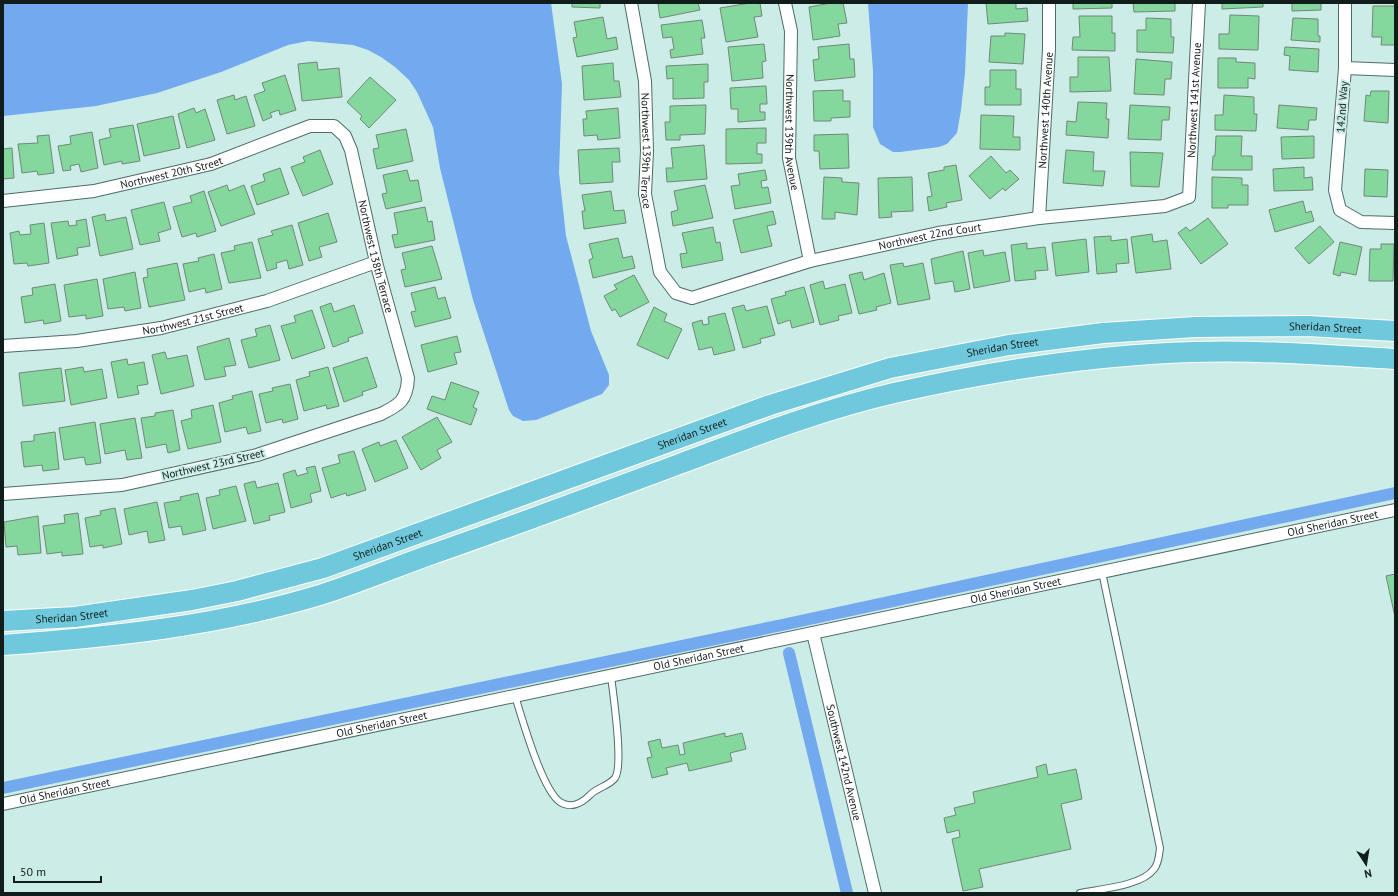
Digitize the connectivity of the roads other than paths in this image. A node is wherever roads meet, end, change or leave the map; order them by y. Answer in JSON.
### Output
{"nodes":[{"id":1,"x":631,"y":3,"type":"edge"},
{"id":2,"x":785,"y":3,"type":"edge"},
{"id":3,"x":1049,"y":3,"type":"edge"},
{"id":4,"x":1199,"y":3,"type":"edge"},
{"id":5,"x":1345,"y":3,"type":"edge"},
{"id":6,"x":1345,"y":68,"type":"junction"},
{"id":7,"x":1395,"y":70,"type":"edge"},
{"id":8,"x":334,"y":126,"type":"joint"},
{"id":9,"x":1189,"y":196,"type":"joint"},
{"id":10,"x":3,"y":201,"type":"edge"},
{"id":11,"x":1039,"y":218,"type":"junction"},
{"id":12,"x":1395,"y":223,"type":"edge"},
{"id":13,"x":810,"y":261,"type":"junction"},
{"id":14,"x":376,"y":262,"type":"junction"},
{"id":15,"x":676,"y":293,"type":"joint"},
{"id":16,"x":1395,"y":331,"type":"edge"},
{"id":17,"x":3,"y":346,"type":"edge"},
{"id":18,"x":1395,"y":359,"type":"edge"},
{"id":19,"x":408,"y":391,"type":"joint"},
{"id":20,"x":3,"y":494,"type":"edge"},
{"id":21,"x":1395,"y":510,"type":"edge"},
{"id":22,"x":1102,"y":572,"type":"junction"},
{"id":23,"x":3,"y":621,"type":"edge"},
{"id":24,"x":812,"y":633,"type":"junction"},
{"id":25,"x":3,"y":645,"type":"edge"},
{"id":26,"x":611,"y":676,"type":"junction"},
{"id":27,"x":515,"y":696,"type":"junction"},
{"id":28,"x":3,"y":804,"type":"edge"},
{"id":29,"x":875,"y":893,"type":"edge"},
{"id":30,"x":1080,"y":893,"type":"edge"}],
"edges":[{"from":1,"to":15,"type":"street","name":"Northwest 139th Terrace"},
{"from":2,"to":13,"type":"street","name":"Northwest 139th Avenue"},
{"from":3,"to":11,"type":"street","name":"Northwest 140th Avenue"},
{"from":4,"to":9,"type":"street","name":"Northwest 141st Avenue"},
{"from":5,"to":6,"type":"street","name":"142nd Way"},
{"from":6,"to":7,"type":"street"},
{"from":6,"to":12,"type":"street","name":"142nd Way"},
{"from":8,"to":10,"type":"street","name":"Northwest 20th Street"},
{"from":8,"to":14,"type":"street","name":"Northwest 138th Terrace"},
{"from":9,"to":11,"type":"street","name":"Northwest 22nd Court"},
{"from":11,"to":13,"type":"street","name":"Northwest 22nd Court"},
{"from":13,"to":15,"type":"street","name":"Northwest 22nd Court"},
{"from":14,"to":17,"type":"street","name":"Northwest 21st Street"},
{"from":14,"to":19,"type":"street","name":"Northwest 138th Terrace"},
{"from":16,"to":23,"type":"main road","name":"Sheridan Street"},
{"from":18,"to":25,"type":"main road"},
{"from":19,"to":20,"type":"street","name":"Northwest 23rd Street"},
{"from":21,"to":22,"type":"street","name":"Old Sheridan Street"},
{"from":22,"to":24,"type":"street","name":"Old Sheridan Street"},
{"from":22,"to":30,"type":"lane"},
{"from":24,"to":26,"type":"street","name":"Old Sheridan Street"},
{"from":24,"to":29,"type":"street","name":"Southwest 142nd Avenue"},
{"from":26,"to":27,"type":"street","name":"Old Sheridan Street"},
{"from":26,"to":27,"type":"lane"},
{"from":27,"to":28,"type":"street","name":"Old Sheridan Street"}]}
